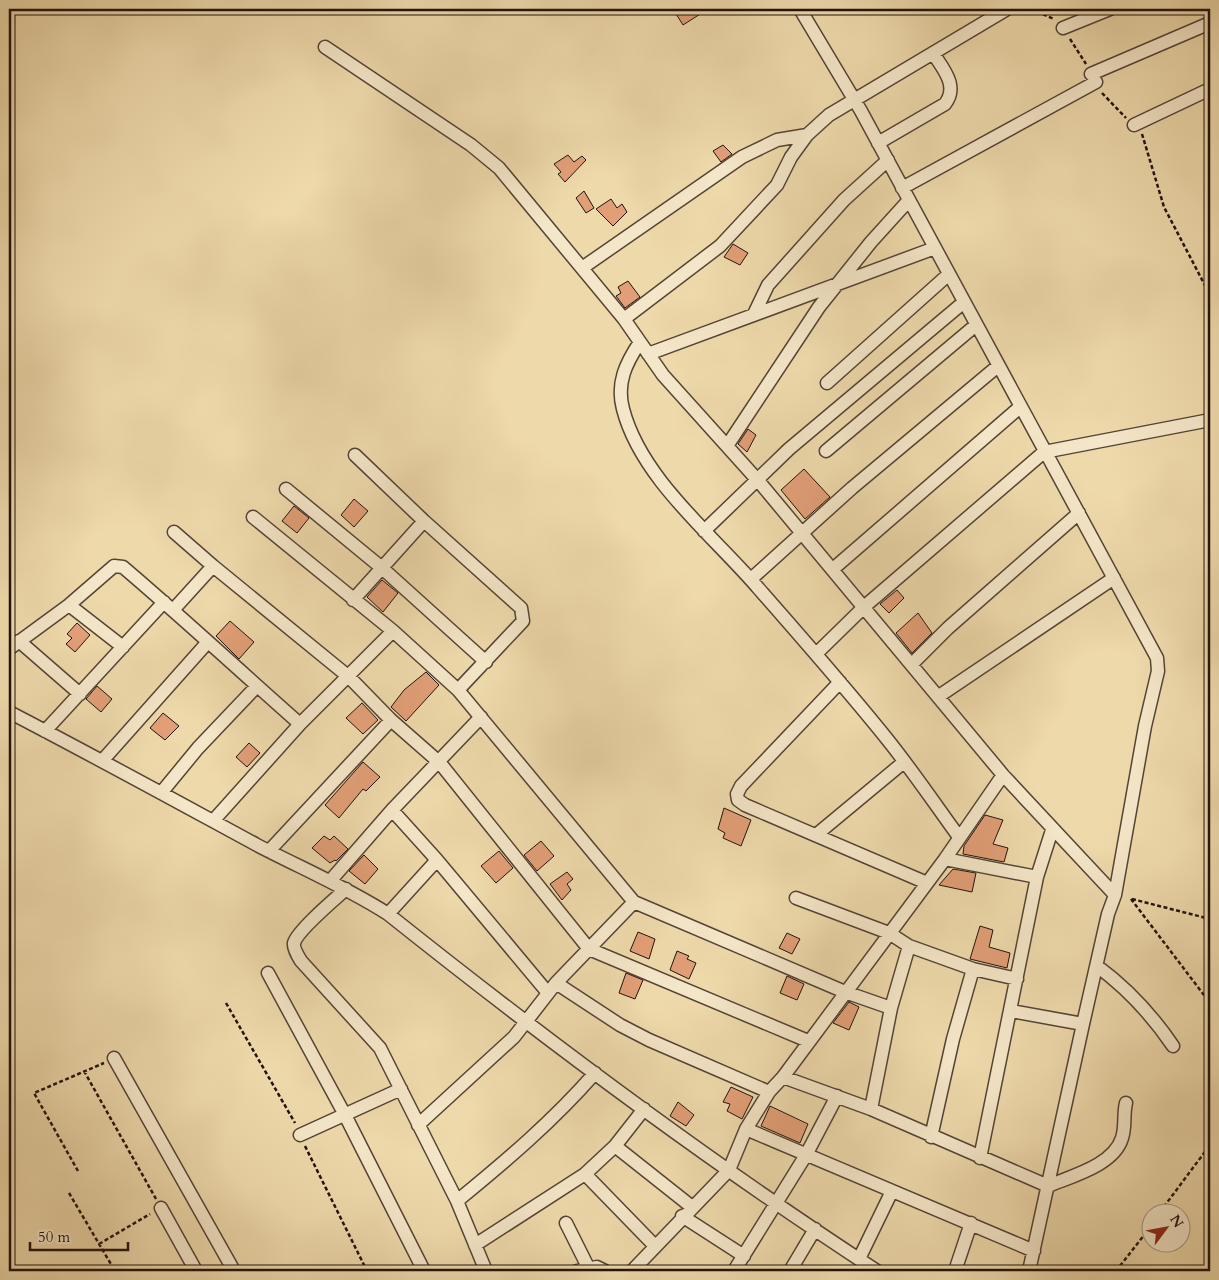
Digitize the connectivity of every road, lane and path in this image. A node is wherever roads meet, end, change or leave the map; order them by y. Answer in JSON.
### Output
{"nodes":[{"id":1,"x":800,"y":9,"type":"edge"},
{"id":2,"x":1007,"y":9,"type":"edge"},
{"id":3,"x":1031,"y":9,"type":"edge"},
{"id":4,"x":1110,"y":9,"type":"edge"},
{"id":5,"x":1210,"y":23,"type":"edge"},
{"id":6,"x":1063,"y":28,"type":"junction"},
{"id":7,"x":325,"y":47,"type":"dead end"},
{"id":8,"x":933,"y":53,"type":"junction"},
{"id":9,"x":1094,"y":78,"type":"junction"},
{"id":10,"x":1210,"y":89,"type":"edge"},
{"id":11,"x":854,"y":100,"type":"junction"},
{"id":12,"x":1134,"y":125,"type":"junction"},
{"id":13,"x":807,"y":134,"type":"junction"},
{"id":14,"x":878,"y":143,"type":"junction"},
{"id":15,"x":888,"y":160,"type":"junction"},
{"id":16,"x":902,"y":188,"type":"junction"},
{"id":17,"x":909,"y":200,"type":"junction"},
{"id":18,"x":934,"y":248,"type":"junction"},
{"id":19,"x":582,"y":268,"type":"junction"},
{"id":20,"x":948,"y":274,"type":"junction"},
{"id":21,"x":840,"y":283,"type":"junction"},
{"id":22,"x":1210,"y":295,"type":"edge"},
{"id":23,"x":964,"y":302,"type":"junction"},
{"id":24,"x":754,"y":314,"type":"junction"},
{"id":25,"x":624,"y":320,"type":"junction"},
{"id":26,"x":976,"y":325,"type":"junction"},
{"id":27,"x":640,"y":342,"type":"junction"},
{"id":28,"x":648,"y":354,"type":"junction"},
{"id":29,"x":998,"y":366,"type":"junction"},
{"id":30,"x":827,"y":383,"type":"dead end"},
{"id":31,"x":1020,"y":407,"type":"junction"},
{"id":32,"x":1210,"y":420,"type":"edge"},
{"id":33,"x":727,"y":446,"type":"junction"},
{"id":34,"x":826,"y":451,"type":"dead end"},
{"id":35,"x":1044,"y":452,"type":"junction"},
{"id":36,"x":355,"y":455,"type":"dead end"},
{"id":37,"x":758,"y":480,"type":"junction"},
{"id":38,"x":286,"y":489,"type":"dead end"},
{"id":39,"x":1079,"y":514,"type":"junction"},
{"id":40,"x":253,"y":516,"type":"dead end"},
{"id":41,"x":424,"y":521,"type":"junction"},
{"id":42,"x":704,"y":531,"type":"junction"},
{"id":43,"x":174,"y":532,"type":"dead end"},
{"id":44,"x":803,"y":533,"type":"junction"},
{"id":45,"x":213,"y":566,"type":"junction"},
{"id":46,"x":382,"y":568,"type":"junction"},
{"id":47,"x":833,"y":569,"type":"junction"},
{"id":48,"x":1114,"y":578,"type":"junction"},
{"id":49,"x":751,"y":579,"type":"junction"},
{"id":50,"x":353,"y":600,"type":"junction"},
{"id":51,"x":69,"y":605,"type":"junction"},
{"id":52,"x":169,"y":606,"type":"junction"},
{"id":53,"x":865,"y":606,"type":"junction"},
{"id":54,"x":393,"y":631,"type":"junction"},
{"id":55,"x":207,"y":643,"type":"junction"},
{"id":56,"x":14,"y":645,"type":"edge"},
{"id":57,"x":123,"y":647,"type":"junction"},
{"id":58,"x":816,"y":654,"type":"junction"},
{"id":59,"x":486,"y":662,"type":"junction"},
{"id":60,"x":912,"y":664,"type":"junction"},
{"id":61,"x":349,"y":677,"type":"junction"},
{"id":62,"x":840,"y":682,"type":"junction"},
{"id":63,"x":257,"y":686,"type":"junction"},
{"id":64,"x":458,"y":690,"type":"junction"},
{"id":65,"x":80,"y":694,"type":"junction"},
{"id":66,"x":938,"y":696,"type":"junction"},
{"id":67,"x":9,"y":712,"type":"edge"},
{"id":68,"x":481,"y":717,"type":"junction"},
{"id":69,"x":391,"y":720,"type":"junction"},
{"id":70,"x":300,"y":724,"type":"junction"},
{"id":71,"x":46,"y":731,"type":"junction"},
{"id":72,"x":102,"y":761,"type":"junction"},
{"id":73,"x":904,"y":762,"type":"junction"},
{"id":74,"x":440,"y":763,"type":"junction"},
{"id":75,"x":1003,"y":775,"type":"junction"},
{"id":76,"x":161,"y":793,"type":"junction"},
{"id":77,"x":392,"y":810,"type":"junction"},
{"id":78,"x":213,"y":821,"type":"junction"},
{"id":79,"x":1052,"y":830,"type":"junction"},
{"id":80,"x":816,"y":835,"type":"junction"},
{"id":81,"x":959,"y":837,"type":"junction"},
{"id":82,"x":269,"y":851,"type":"junction"},
{"id":83,"x":945,"y":859,"type":"junction"},
{"id":84,"x":438,"y":860,"type":"junction"},
{"id":85,"x":1037,"y":877,"type":"junction"},
{"id":86,"x":331,"y":880,"type":"junction"},
{"id":87,"x":927,"y":882,"type":"junction"},
{"id":88,"x":346,"y":889,"type":"junction"},
{"id":89,"x":1115,"y":895,"type":"junction"},
{"id":90,"x":796,"y":898,"type":"dead end"},
{"id":91,"x":1131,"y":899,"type":"junction"},
{"id":92,"x":634,"y":902,"type":"junction"},
{"id":93,"x":388,"y":914,"type":"junction"},
{"id":94,"x":1210,"y":918,"type":"edge"},
{"id":95,"x":889,"y":933,"type":"junction"},
{"id":96,"x":909,"y":946,"type":"junction"},
{"id":97,"x":589,"y":949,"type":"junction"},
{"id":98,"x":1097,"y":966,"type":"junction"},
{"id":99,"x":972,"y":968,"type":"junction"},
{"id":100,"x":268,"y":973,"type":"dead end"},
{"id":101,"x":1017,"y":979,"type":"junction"},
{"id":102,"x":552,"y":988,"type":"junction"},
{"id":103,"x":846,"y":992,"type":"junction"},
{"id":104,"x":1210,"y":1003,"type":"edge"},
{"id":105,"x":891,"y":1008,"type":"junction"},
{"id":106,"x":1011,"y":1011,"type":"junction"},
{"id":107,"x":524,"y":1023,"type":"junction"},
{"id":108,"x":1083,"y":1024,"type":"junction"},
{"id":109,"x":808,"y":1041,"type":"junction"},
{"id":110,"x":1174,"y":1046,"type":"dead end"},
{"id":111,"x":114,"y":1058,"type":"joint"},
{"id":112,"x":84,"y":1072,"type":"junction"},
{"id":113,"x":595,"y":1073,"type":"junction"},
{"id":114,"x":783,"y":1077,"type":"junction"},
{"id":115,"x":401,"y":1089,"type":"junction"},
{"id":116,"x":769,"y":1092,"type":"junction"},
{"id":117,"x":837,"y":1096,"type":"junction"},
{"id":118,"x":1126,"y":1103,"type":"dead end"},
{"id":119,"x":644,"y":1109,"type":"junction"},
{"id":120,"x":871,"y":1109,"type":"junction"},
{"id":121,"x":345,"y":1115,"type":"junction"},
{"id":122,"x":418,"y":1125,"type":"junction"},
{"id":123,"x":746,"y":1129,"type":"junction"},
{"id":124,"x":300,"y":1135,"type":"dead end"},
{"id":125,"x":931,"y":1137,"type":"junction"},
{"id":126,"x":1210,"y":1145,"type":"edge"},
{"id":127,"x":615,"y":1146,"type":"junction"},
{"id":128,"x":806,"y":1155,"type":"junction"},
{"id":129,"x":980,"y":1158,"type":"junction"},
{"id":130,"x":78,"y":1170,"type":"dead end"},
{"id":131,"x":729,"y":1170,"type":"junction"},
{"id":132,"x":585,"y":1174,"type":"junction"},
{"id":133,"x":1048,"y":1186,"type":"junction"},
{"id":134,"x":892,"y":1192,"type":"junction"},
{"id":135,"x":69,"y":1194,"type":"dead end"},
{"id":136,"x":457,"y":1201,"type":"junction"},
{"id":137,"x":776,"y":1202,"type":"junction"},
{"id":138,"x":1167,"y":1202,"type":"edge"},
{"id":139,"x":692,"y":1206,"type":"junction"},
{"id":140,"x":161,"y":1208,"type":"junction"},
{"id":141,"x":682,"y":1216,"type":"junction"},
{"id":142,"x":971,"y":1223,"type":"junction"},
{"id":143,"x":566,"y":1224,"type":"dead end"},
{"id":144,"x":815,"y":1229,"type":"junction"},
{"id":145,"x":1142,"y":1238,"type":"edge"},
{"id":146,"x":100,"y":1244,"type":"junction"},
{"id":147,"x":475,"y":1245,"type":"junction"},
{"id":148,"x":655,"y":1246,"type":"junction"},
{"id":149,"x":1034,"y":1251,"type":"junction"},
{"id":150,"x":744,"y":1256,"type":"junction"},
{"id":151,"x":860,"y":1264,"type":"edge"},
{"id":152,"x":582,"y":1269,"type":"edge"},
{"id":153,"x":115,"y":1271,"type":"edge"},
{"id":154,"x":196,"y":1271,"type":"edge"},
{"id":155,"x":234,"y":1271,"type":"edge"},
{"id":156,"x":424,"y":1271,"type":"edge"},
{"id":157,"x":486,"y":1271,"type":"edge"},
{"id":158,"x":605,"y":1271,"type":"edge"},
{"id":159,"x":632,"y":1271,"type":"edge"},
{"id":160,"x":734,"y":1271,"type":"edge"},
{"id":161,"x":790,"y":1271,"type":"edge"},
{"id":162,"x":877,"y":1271,"type":"edge"},
{"id":163,"x":955,"y":1271,"type":"edge"},
{"id":164,"x":1029,"y":1271,"type":"edge"},
{"id":165,"x":1116,"y":1271,"type":"edge"}],
"edges":[{"from":1,"to":11,"type":"street"},
{"from":2,"to":8,"type":"street"},
{"from":3,"to":6,"type":"path"},
{"from":4,"to":6,"type":"street"},
{"from":5,"to":9,"type":"street"},
{"from":6,"to":9,"type":"path"},
{"from":7,"to":19,"type":"street"},
{"from":8,"to":11,"type":"street"},
{"from":8,"to":14,"type":"street"},
{"from":9,"to":12,"type":"path"},
{"from":9,"to":16,"type":"street"},
{"from":10,"to":12,"type":"street"},
{"from":11,"to":13,"type":"street"},
{"from":11,"to":14,"type":"street"},
{"from":12,"to":22,"type":"path"},
{"from":13,"to":19,"type":"street"},
{"from":13,"to":25,"type":"street"},
{"from":14,"to":15,"type":"street"},
{"from":15,"to":16,"type":"street"},
{"from":15,"to":24,"type":"street"},
{"from":16,"to":17,"type":"street"},
{"from":17,"to":18,"type":"street"},
{"from":17,"to":21,"type":"street"},
{"from":18,"to":20,"type":"street"},
{"from":18,"to":21,"type":"street"},
{"from":19,"to":25,"type":"street"},
{"from":20,"to":23,"type":"street"},
{"from":20,"to":30,"type":"street"},
{"from":21,"to":24,"type":"street"},
{"from":21,"to":33,"type":"street"},
{"from":23,"to":26,"type":"street"},
{"from":23,"to":37,"type":"street"},
{"from":24,"to":28,"type":"street"},
{"from":25,"to":27,"type":"street"},
{"from":26,"to":29,"type":"street"},
{"from":26,"to":34,"type":"street"},
{"from":27,"to":28,"type":"street"},
{"from":27,"to":42,"type":"street"},
{"from":28,"to":33,"type":"street"},
{"from":29,"to":31,"type":"street"},
{"from":29,"to":44,"type":"street"},
{"from":31,"to":35,"type":"street"},
{"from":31,"to":47,"type":"street"},
{"from":32,"to":35,"type":"street"},
{"from":33,"to":37,"type":"street"},
{"from":35,"to":39,"type":"street"},
{"from":35,"to":53,"type":"street"},
{"from":36,"to":41,"type":"street"},
{"from":37,"to":42,"type":"street"},
{"from":37,"to":44,"type":"street"},
{"from":38,"to":46,"type":"street"},
{"from":39,"to":48,"type":"street"},
{"from":39,"to":60,"type":"street"},
{"from":40,"to":50,"type":"street"},
{"from":41,"to":46,"type":"street"},
{"from":41,"to":59,"type":"street"},
{"from":42,"to":49,"type":"street"},
{"from":43,"to":45,"type":"street"},
{"from":44,"to":47,"type":"street"},
{"from":44,"to":49,"type":"street"},
{"from":45,"to":52,"type":"street"},
{"from":45,"to":61,"type":"street"},
{"from":46,"to":50,"type":"street"},
{"from":46,"to":59,"type":"street"},
{"from":47,"to":53,"type":"street"},
{"from":48,"to":66,"type":"street"},
{"from":48,"to":89,"type":"street"},
{"from":49,"to":58,"type":"street"},
{"from":50,"to":54,"type":"street"},
{"from":51,"to":52,"type":"street"},
{"from":51,"to":56,"type":"street"},
{"from":51,"to":57,"type":"street"},
{"from":52,"to":55,"type":"street"},
{"from":52,"to":57,"type":"street"},
{"from":53,"to":58,"type":"street"},
{"from":53,"to":60,"type":"street"},
{"from":54,"to":61,"type":"street"},
{"from":54,"to":64,"type":"street"},
{"from":55,"to":63,"type":"street"},
{"from":55,"to":72,"type":"street"},
{"from":56,"to":65,"type":"street"},
{"from":57,"to":65,"type":"street"},
{"from":58,"to":62,"type":"street"},
{"from":59,"to":64,"type":"street"},
{"from":60,"to":66,"type":"street"},
{"from":61,"to":69,"type":"street"},
{"from":61,"to":70,"type":"street"},
{"from":62,"to":73,"type":"street"},
{"from":62,"to":80,"type":"street"},
{"from":63,"to":70,"type":"street"},
{"from":63,"to":76,"type":"street"},
{"from":64,"to":68,"type":"street"},
{"from":65,"to":71,"type":"street"},
{"from":66,"to":75,"type":"street"},
{"from":67,"to":71,"type":"street"},
{"from":68,"to":74,"type":"street"},
{"from":68,"to":92,"type":"street"},
{"from":69,"to":74,"type":"street"},
{"from":69,"to":82,"type":"street"},
{"from":70,"to":78,"type":"street"},
{"from":71,"to":72,"type":"street"},
{"from":72,"to":76,"type":"street"},
{"from":73,"to":80,"type":"street"},
{"from":73,"to":81,"type":"street"},
{"from":74,"to":77,"type":"street"},
{"from":74,"to":97,"type":"street"},
{"from":75,"to":79,"type":"street"},
{"from":75,"to":81,"type":"street"},
{"from":76,"to":78,"type":"street"},
{"from":77,"to":84,"type":"street"},
{"from":77,"to":86,"type":"street"},
{"from":78,"to":82,"type":"street"},
{"from":79,"to":85,"type":"street"},
{"from":79,"to":89,"type":"street"},
{"from":80,"to":87,"type":"street"},
{"from":81,"to":83,"type":"street"},
{"from":82,"to":86,"type":"street"},
{"from":83,"to":85,"type":"street"},
{"from":83,"to":87,"type":"street"},
{"from":84,"to":93,"type":"street"},
{"from":84,"to":102,"type":"street"},
{"from":85,"to":101,"type":"street"},
{"from":86,"to":88,"type":"street"},
{"from":87,"to":95,"type":"street"},
{"from":88,"to":93,"type":"street"},
{"from":88,"to":115,"type":"street"},
{"from":89,"to":91,"type":"path"},
{"from":89,"to":98,"type":"street"},
{"from":90,"to":95,"type":"street"},
{"from":91,"to":94,"type":"path"},
{"from":91,"to":104,"type":"path"},
{"from":92,"to":97,"type":"street"},
{"from":92,"to":103,"type":"street"},
{"from":93,"to":107,"type":"street"},
{"from":95,"to":96,"type":"street"},
{"from":95,"to":103,"type":"street"},
{"from":96,"to":99,"type":"street"},
{"from":96,"to":105,"type":"street"},
{"from":97,"to":102,"type":"street"},
{"from":97,"to":109,"type":"street"},
{"from":98,"to":108,"type":"street"},
{"from":98,"to":110,"type":"street"},
{"from":99,"to":101,"type":"street"},
{"from":99,"to":125,"type":"street"},
{"from":100,"to":121,"type":"street"},
{"from":101,"to":106,"type":"street"},
{"from":102,"to":107,"type":"street"},
{"from":102,"to":116,"type":"street"},
{"from":103,"to":105,"type":"street"},
{"from":103,"to":109,"type":"street"},
{"from":105,"to":120,"type":"street"},
{"from":106,"to":108,"type":"street"},
{"from":106,"to":129,"type":"street"},
{"from":107,"to":113,"type":"street"},
{"from":107,"to":122,"type":"street"},
{"from":108,"to":133,"type":"street"},
{"from":109,"to":114,"type":"street"},
{"from":111,"to":112,"type":"path"},
{"from":111,"to":155,"type":"street"},
{"from":112,"to":130,"type":"path"},
{"from":112,"to":140,"type":"path"},
{"from":113,"to":119,"type":"street"},
{"from":113,"to":136,"type":"street"},
{"from":114,"to":116,"type":"street"},
{"from":114,"to":117,"type":"street"},
{"from":115,"to":121,"type":"street"},
{"from":115,"to":122,"type":"street"},
{"from":116,"to":123,"type":"street"},
{"from":117,"to":120,"type":"street"},
{"from":117,"to":128,"type":"street"},
{"from":118,"to":133,"type":"street"},
{"from":119,"to":127,"type":"street"},
{"from":119,"to":131,"type":"street"},
{"from":120,"to":125,"type":"street"},
{"from":121,"to":124,"type":"street"},
{"from":121,"to":156,"type":"street"},
{"from":122,"to":136,"type":"street"},
{"from":123,"to":128,"type":"street"},
{"from":123,"to":131,"type":"street"},
{"from":125,"to":129,"type":"street"},
{"from":126,"to":138,"type":"path"},
{"from":127,"to":132,"type":"street"},
{"from":127,"to":139,"type":"street"},
{"from":128,"to":134,"type":"street"},
{"from":128,"to":137,"type":"street"},
{"from":129,"to":133,"type":"street"},
{"from":131,"to":137,"type":"street"},
{"from":131,"to":139,"type":"street"},
{"from":132,"to":147,"type":"street"},
{"from":132,"to":148,"type":"street"},
{"from":133,"to":149,"type":"street"},
{"from":134,"to":142,"type":"street"},
{"from":134,"to":151,"type":"street"},
{"from":135,"to":146,"type":"path"},
{"from":136,"to":147,"type":"street"},
{"from":137,"to":144,"type":"street"},
{"from":137,"to":150,"type":"street"},
{"from":139,"to":141,"type":"street"},
{"from":140,"to":146,"type":"path"},
{"from":140,"to":154,"type":"street"},
{"from":141,"to":148,"type":"street"},
{"from":141,"to":150,"type":"street"},
{"from":142,"to":149,"type":"street"},
{"from":142,"to":163,"type":"street"},
{"from":143,"to":152,"type":"street"},
{"from":144,"to":151,"type":"street"},
{"from":144,"to":161,"type":"street"},
{"from":145,"to":165,"type":"path"},
{"from":146,"to":153,"type":"path"},
{"from":147,"to":157,"type":"street"},
{"from":148,"to":159,"type":"street"},
{"from":149,"to":164,"type":"street"},
{"from":150,"to":160,"type":"street"},
{"from":151,"to":162,"type":"street"},
{"from":152,"to":158,"type":"street"}]}
